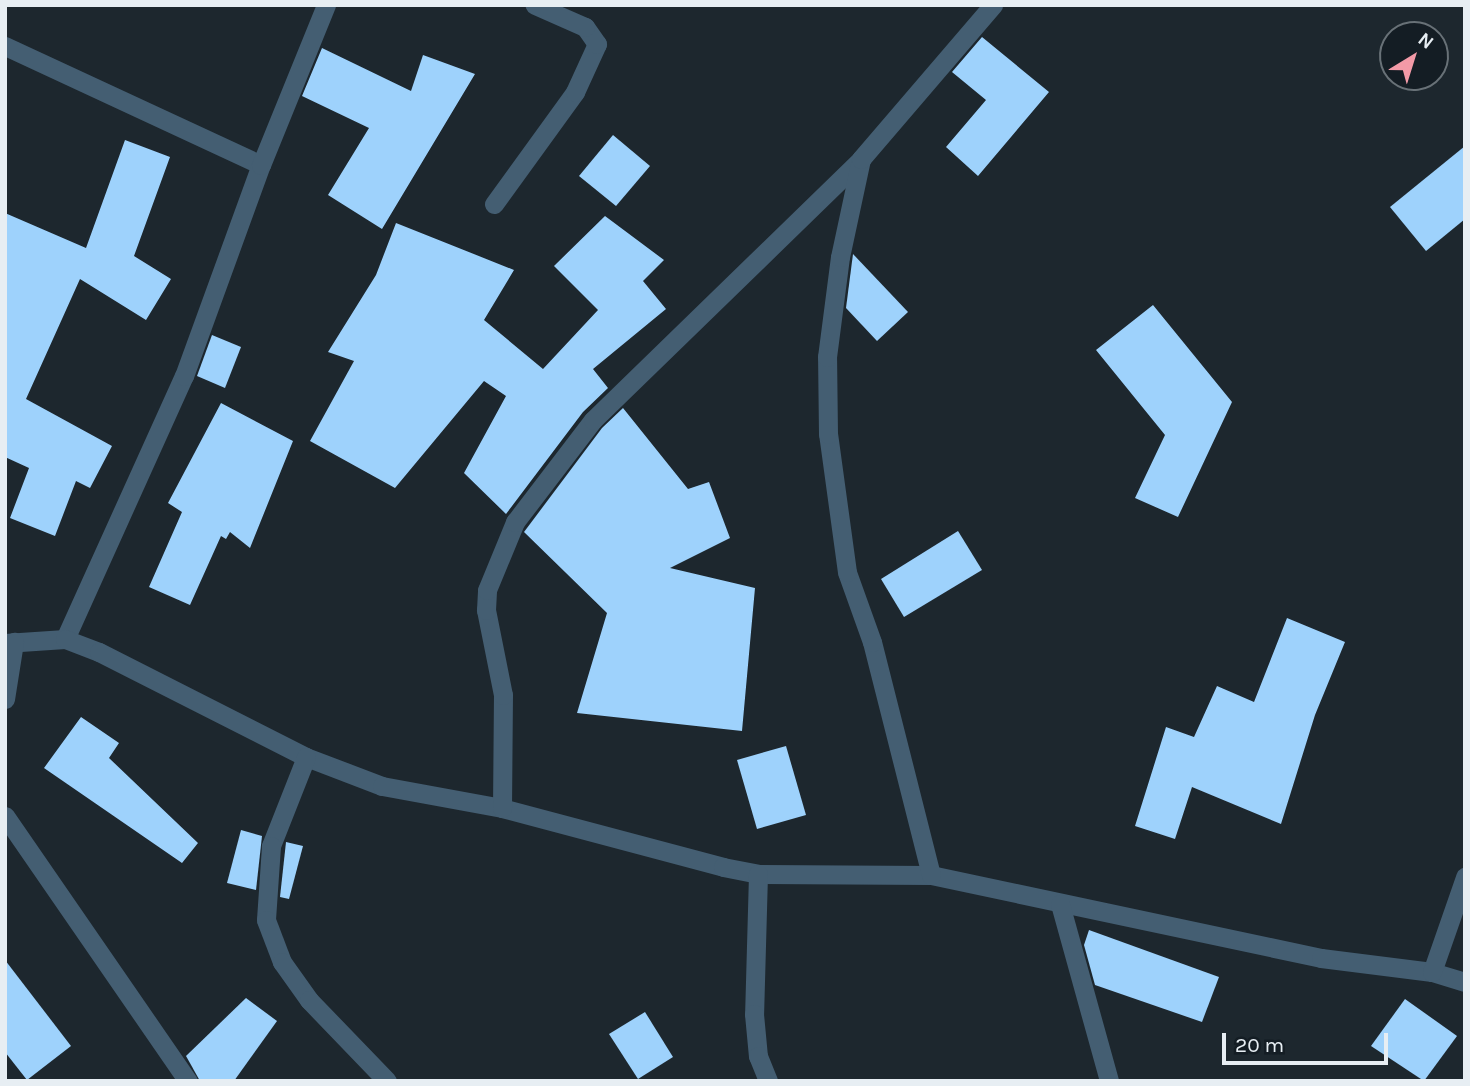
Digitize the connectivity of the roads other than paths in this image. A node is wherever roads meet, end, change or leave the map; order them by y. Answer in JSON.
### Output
{"nodes":[{"id":1,"x":326,"y":5,"type":"edge"},
{"id":2,"x":535,"y":5,"type":"edge"},
{"id":3,"x":993,"y":5,"type":"edge"},
{"id":4,"x":5,"y":46,"type":"edge"},
{"id":5,"x":861,"y":159,"type":"junction"},
{"id":6,"x":261,"y":165,"type":"junction"},
{"id":7,"x":494,"y":204,"type":"dead end"},
{"id":8,"x":65,"y":639,"type":"junction"},
{"id":9,"x":10,"y":643,"type":"edge"},
{"id":10,"x":5,"y":699,"type":"edge"},
{"id":11,"x":306,"y":757,"type":"junction"},
{"id":12,"x":502,"y":808,"type":"junction"},
{"id":13,"x":5,"y":816,"type":"edge"},
{"id":14,"x":758,"y":874,"type":"junction"},
{"id":15,"x":931,"y":875,"type":"junction"},
{"id":16,"x":1465,"y":877,"type":"edge"},
{"id":17,"x":1060,"y":904,"type":"junction"},
{"id":18,"x":1432,"y":972,"type":"junction"},
{"id":19,"x":1465,"y":982,"type":"edge"},
{"id":20,"x":188,"y":1081,"type":"edge"},
{"id":21,"x":387,"y":1081,"type":"edge"},
{"id":22,"x":768,"y":1081,"type":"edge"},
{"id":23,"x":1109,"y":1081,"type":"edge"}],
"edges":[{"from":1,"to":6,"type":"street"},
{"from":2,"to":7,"type":"street"},
{"from":3,"to":5,"type":"street"},
{"from":4,"to":6,"type":"street"},
{"from":5,"to":12,"type":"street"},
{"from":5,"to":15,"type":"street"},
{"from":6,"to":8,"type":"street"},
{"from":8,"to":9,"type":"street"},
{"from":8,"to":11,"type":"street"},
{"from":9,"to":10,"type":"street"},
{"from":11,"to":12,"type":"street"},
{"from":11,"to":21,"type":"street"},
{"from":12,"to":14,"type":"street"},
{"from":13,"to":20,"type":"street"},
{"from":14,"to":15,"type":"street"},
{"from":14,"to":22,"type":"street"},
{"from":15,"to":17,"type":"street"},
{"from":16,"to":18,"type":"street"},
{"from":17,"to":18,"type":"street"},
{"from":17,"to":23,"type":"street"},
{"from":18,"to":19,"type":"street"}]}
